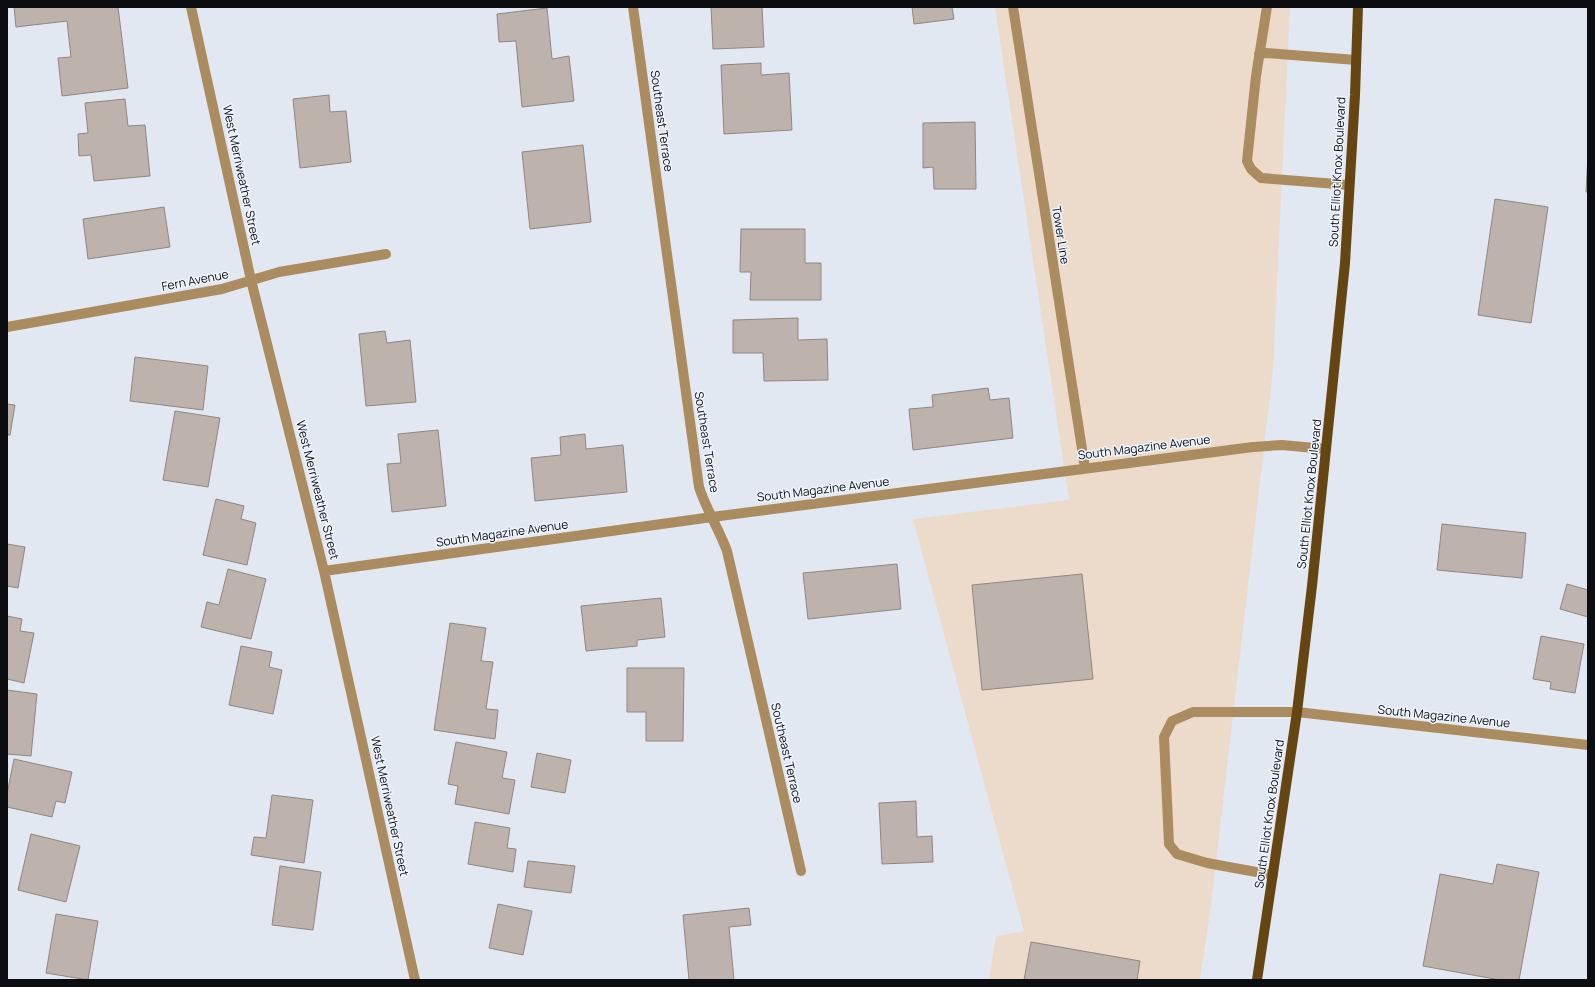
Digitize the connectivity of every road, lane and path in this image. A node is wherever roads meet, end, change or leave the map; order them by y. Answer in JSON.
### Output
{"nodes":[{"id":1,"x":191,"y":7,"type":"edge"},
{"id":2,"x":632,"y":7,"type":"edge"},
{"id":3,"x":1012,"y":7,"type":"edge"},
{"id":4,"x":1267,"y":7,"type":"edge"},
{"id":5,"x":1358,"y":7,"type":"edge"},
{"id":6,"x":1259,"y":54,"type":"junction"},
{"id":7,"x":1356,"y":60,"type":"junction"},
{"id":8,"x":1349,"y":185,"type":"junction"},
{"id":9,"x":386,"y":254,"type":"dead end"},
{"id":10,"x":251,"y":280,"type":"junction"},
{"id":11,"x":7,"y":327,"type":"edge"},
{"id":12,"x":1326,"y":449,"type":"junction"},
{"id":13,"x":1085,"y":468,"type":"junction"},
{"id":14,"x":712,"y":517,"type":"junction"},
{"id":15,"x":324,"y":571,"type":"junction"},
{"id":16,"x":1297,"y":712,"type":"junction"},
{"id":17,"x":1588,"y":745,"type":"edge"},
{"id":18,"x":801,"y":871,"type":"dead end"},
{"id":19,"x":1273,"y":875,"type":"junction"},
{"id":20,"x":415,"y":980,"type":"edge"},
{"id":21,"x":1257,"y":980,"type":"edge"}],
"edges":[{"from":1,"to":10,"type":"street","name":"West Merriweather Street"},
{"from":2,"to":14,"type":"street","name":"Southeast Terrace"},
{"from":3,"to":13,"type":"street","name":"Tower Line"},
{"from":4,"to":6,"type":"street"},
{"from":5,"to":7,"type":"main road","name":"South Elliot Knox Boulevard"},
{"from":6,"to":7,"type":"street"},
{"from":6,"to":8,"type":"street"},
{"from":7,"to":8,"type":"main road","name":"South Elliot Knox Boulevard"},
{"from":8,"to":12,"type":"main road","name":"South Elliot Knox Boulevard"},
{"from":9,"to":10,"type":"street","name":"Fern Avenue"},
{"from":10,"to":11,"type":"street","name":"Fern Avenue"},
{"from":10,"to":15,"type":"street","name":"West Merriweather Street"},
{"from":12,"to":13,"type":"street","name":"South Magazine Avenue"},
{"from":12,"to":16,"type":"main road","name":"South Elliot Knox Boulevard"},
{"from":13,"to":14,"type":"street","name":"South Magazine Avenue"},
{"from":14,"to":15,"type":"street","name":"South Magazine Avenue"},
{"from":14,"to":18,"type":"street","name":"Southeast Terrace"},
{"from":15,"to":20,"type":"street","name":"West Merriweather Street"},
{"from":16,"to":17,"type":"street","name":"South Magazine Avenue"},
{"from":16,"to":19,"type":"main road","name":"South Elliot Knox Boulevard"},
{"from":16,"to":19,"type":"street","name":"South Magazine Avenue"},
{"from":19,"to":21,"type":"main road","name":"South Elliot Knox Boulevard"}]}
